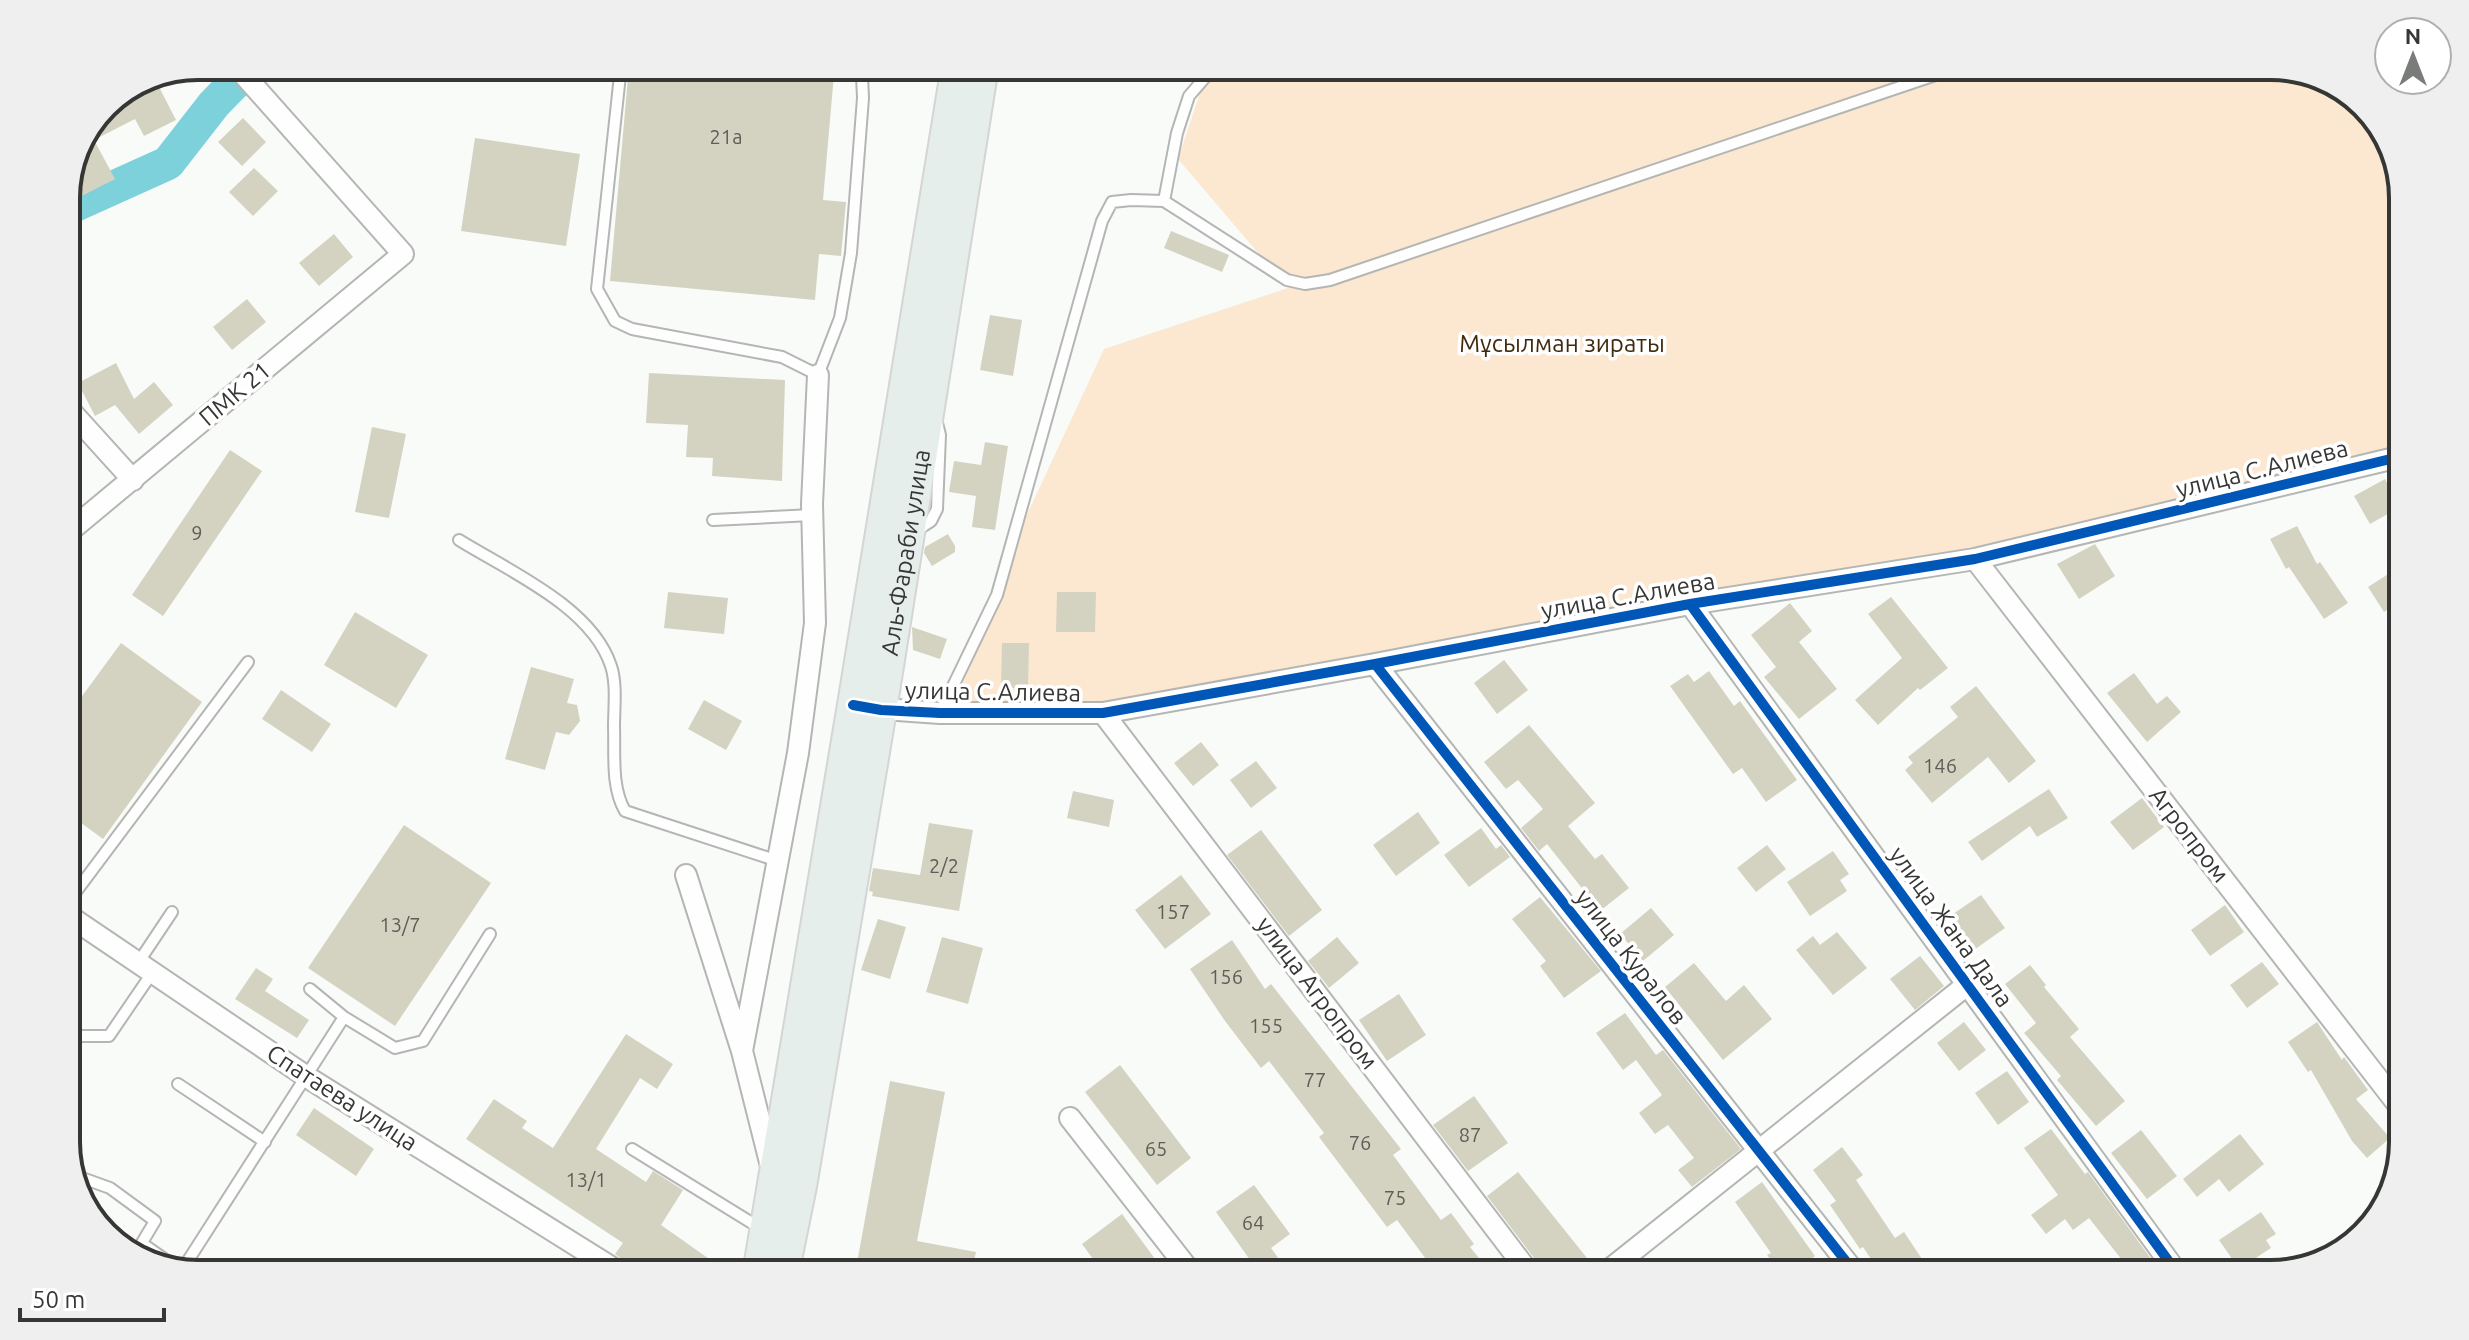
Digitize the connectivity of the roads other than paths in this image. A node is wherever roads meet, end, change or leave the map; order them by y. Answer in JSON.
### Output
{"nodes":[{"id":1,"x":248,"y":80,"type":"edge"},
{"id":2,"x":619,"y":80,"type":"edge"},
{"id":3,"x":862,"y":80,"type":"edge"},
{"id":4,"x":955,"y":80,"type":"edge"},
{"id":5,"x":981,"y":80,"type":"edge"},
{"id":6,"x":1203,"y":80,"type":"edge"},
{"id":7,"x":1921,"y":80,"type":"edge"},
{"id":8,"x":1164,"y":201,"type":"junction"},
{"id":9,"x":818,"y":375,"type":"junction"},
{"id":10,"x":80,"y":421,"type":"edge"},
{"id":11,"x":2389,"y":459,"type":"edge"},
{"id":12,"x":133,"y":480,"type":"junction"},
{"id":13,"x":812,"y":515,"type":"junction"},
{"id":14,"x":713,"y":520,"type":"dead end"},
{"id":15,"x":80,"y":523,"type":"edge"},
{"id":16,"x":459,"y":540,"type":"dead end"},
{"id":17,"x":1975,"y":559,"type":"junction"},
{"id":18,"x":1690,"y":604,"type":"junction"},
{"id":19,"x":248,"y":662,"type":"dead end"},
{"id":20,"x":1375,"y":664,"type":"junction"},
{"id":21,"x":867,"y":708,"type":"junction"},
{"id":22,"x":940,"y":713,"type":"junction"},
{"id":23,"x":1103,"y":713,"type":"junction"},
{"id":24,"x":778,"y":861,"type":"junction"},
{"id":25,"x":686,"y":875,"type":"dead end"},
{"id":26,"x":80,"y":886,"type":"edge"},
{"id":27,"x":172,"y":912,"type":"dead end"},
{"id":28,"x":80,"y":924,"type":"edge"},
{"id":29,"x":490,"y":934,"type":"dead end"},
{"id":30,"x":145,"y":968,"type":"junction"},
{"id":31,"x":1968,"y":984,"type":"junction"},
{"id":32,"x":310,"y":989,"type":"dead end"},
{"id":33,"x":344,"y":1017,"type":"junction"},
{"id":34,"x":80,"y":1036,"type":"edge"},
{"id":35,"x":742,"y":1051,"type":"junction"},
{"id":36,"x":307,"y":1077,"type":"junction"},
{"id":37,"x":178,"y":1084,"type":"dead end"},
{"id":38,"x":2389,"y":1093,"type":"edge"},
{"id":39,"x":1070,"y":1118,"type":"dead end"},
{"id":40,"x":265,"y":1142,"type":"junction"},
{"id":41,"x":632,"y":1149,"type":"dead end"},
{"id":42,"x":1758,"y":1150,"type":"junction"},
{"id":43,"x":774,"y":1178,"type":"junction"},
{"id":44,"x":86,"y":1179,"type":"edge"},
{"id":45,"x":765,"y":1232,"type":"junction"},
{"id":46,"x":143,"y":1244,"type":"joint"},
{"id":47,"x":154,"y":1251,"type":"edge"},
{"id":48,"x":188,"y":1259,"type":"edge"},
{"id":49,"x":600,"y":1260,"type":"edge"},
{"id":50,"x":760,"y":1260,"type":"edge"},
{"id":51,"x":786,"y":1260,"type":"edge"},
{"id":52,"x":1181,"y":1260,"type":"edge"},
{"id":53,"x":1519,"y":1260,"type":"edge"},
{"id":54,"x":1621,"y":1260,"type":"edge"},
{"id":55,"x":1845,"y":1260,"type":"edge"},
{"id":56,"x":2168,"y":1260,"type":"edge"}],
"edges":[{"from":1,"to":12,"type":"street","name":"ПМК 21"},
{"from":2,"to":9,"type":"lane"},
{"from":3,"to":9,"type":"lane"},
{"from":4,"to":21,"type":"main road","name":"Аль-Фараби улица"},
{"from":5,"to":21,"type":"main road","name":"Аль-Фараби улица"},
{"from":6,"to":8,"type":"lane"},
{"from":7,"to":8,"type":"lane"},
{"from":8,"to":22,"type":"lane"},
{"from":9,"to":13,"type":"street"},
{"from":10,"to":12,"type":"street"},
{"from":11,"to":17,"type":"street","name":"улица С.Алиева"},
{"from":12,"to":15,"type":"street","name":"ПМК 21"},
{"from":13,"to":14,"type":"lane"},
{"from":13,"to":24,"type":"street"},
{"from":16,"to":24,"type":"lane"},
{"from":17,"to":18,"type":"street","name":"улица С.Алиева"},
{"from":17,"to":38,"type":"street","name":"Агропром"},
{"from":18,"to":20,"type":"street","name":"улица С.Алиева"},
{"from":18,"to":31,"type":"street","name":"улица Жана Дала"},
{"from":19,"to":26,"type":"lane"},
{"from":20,"to":23,"type":"street","name":"улица С.Алиева"},
{"from":20,"to":42,"type":"street","name":"улица Куралов"},
{"from":21,"to":22,"type":"street","name":"улица С.Алиева"},
{"from":21,"to":43,"type":"main road","name":"Аль-Фараби улица"},
{"from":21,"to":51,"type":"main road","name":"Аль-Фараби улица"},
{"from":22,"to":23,"type":"street","name":"улица С.Алиева"},
{"from":23,"to":53,"type":"street","name":"улица Агропром"},
{"from":24,"to":35,"type":"street"},
{"from":25,"to":35,"type":"street"},
{"from":27,"to":30,"type":"lane"},
{"from":28,"to":30,"type":"street","name":"Спатаева улица"},
{"from":29,"to":33,"type":"lane"},
{"from":30,"to":34,"type":"lane"},
{"from":30,"to":36,"type":"street","name":"Спатаева улица"},
{"from":31,"to":42,"type":"street"},
{"from":31,"to":56,"type":"street","name":"улица Жана Дала"},
{"from":32,"to":33,"type":"lane"},
{"from":33,"to":36,"type":"lane"},
{"from":35,"to":43,"type":"street"},
{"from":36,"to":40,"type":"lane"},
{"from":36,"to":49,"type":"street","name":"Спатаева улица"},
{"from":37,"to":40,"type":"lane"},
{"from":39,"to":52,"type":"street"},
{"from":40,"to":48,"type":"lane"},
{"from":41,"to":45,"type":"lane"},
{"from":42,"to":54,"type":"street"},
{"from":42,"to":55,"type":"street","name":"улица Куралов"},
{"from":43,"to":45,"type":"main road","name":"Аль-Фараби улица"},
{"from":44,"to":46,"type":"lane"},
{"from":45,"to":50,"type":"main road","name":"Аль-Фараби улица"},
{"from":46,"to":47,"type":"lane"}]}
